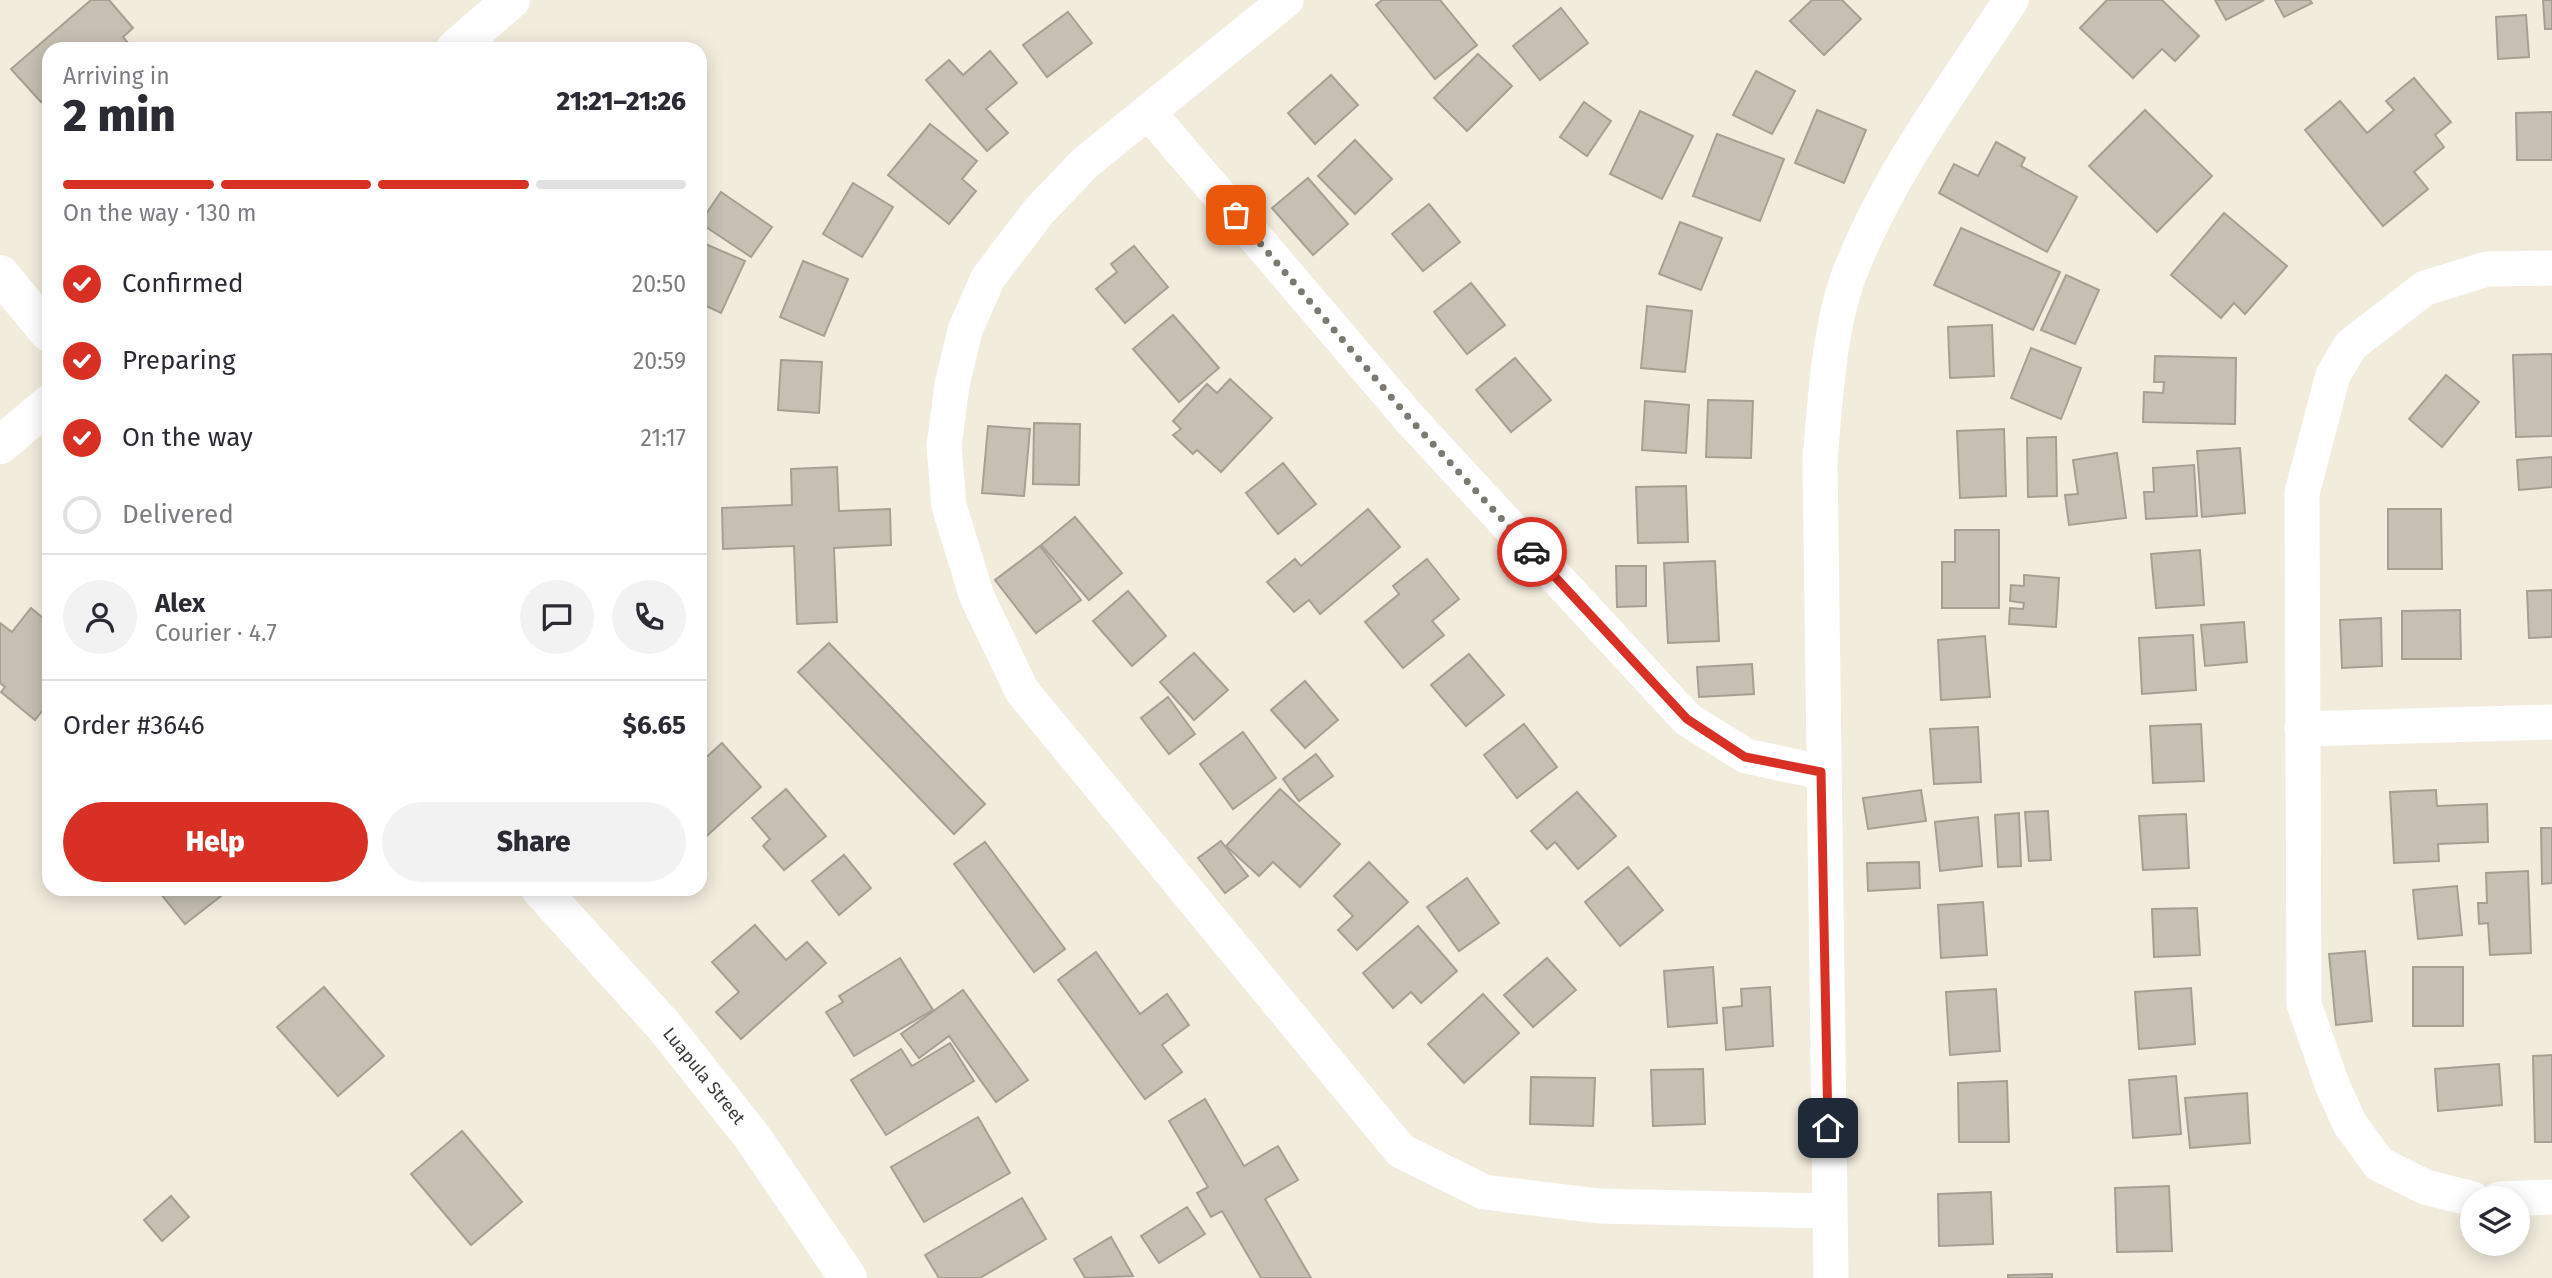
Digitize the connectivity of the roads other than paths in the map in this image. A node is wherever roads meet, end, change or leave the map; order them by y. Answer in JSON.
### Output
{"nodes":[{"id":1,"x":511,"y":0,"type":"edge"},
{"id":2,"x":1286,"y":0,"type":"edge"},
{"id":3,"x":2011,"y":0,"type":"edge"},
{"id":4,"x":463,"y":42,"type":"edge"},
{"id":5,"x":1150,"y":114,"type":"junction"},
{"id":6,"x":2552,"y":268,"type":"edge"},
{"id":7,"x":0,"y":275,"type":"edge"},
{"id":8,"x":42,"y":325,"type":"edge"},
{"id":9,"x":42,"y":410,"type":"edge"},
{"id":10,"x":0,"y":445,"type":"edge"},
{"id":11,"x":2552,"y":722,"type":"edge"},
{"id":12,"x":2302,"y":729,"type":"junction"},
{"id":13,"x":1821,"y":772,"type":"junction"},
{"id":14,"x":546,"y":896,"type":"edge"},
{"id":15,"x":2460,"y":1196,"type":"edge"},
{"id":16,"x":2552,"y":1197,"type":"edge"},
{"id":17,"x":2530,"y":1198,"type":"edge"},
{"id":18,"x":1829,"y":1210,"type":"junction"},
{"id":19,"x":848,"y":1278,"type":"edge"},
{"id":20,"x":1830,"y":1278,"type":"edge"}],
"edges":[{"from":1,"to":4,"type":"main road"},
{"from":2,"to":5,"type":"street"},
{"from":3,"to":13,"type":"street"},
{"from":5,"to":13,"type":"street"},
{"from":5,"to":18,"type":"street"},
{"from":6,"to":12,"type":"street"},
{"from":7,"to":8,"type":"main road"},
{"from":9,"to":10,"type":"main road"},
{"from":11,"to":12,"type":"street"},
{"from":12,"to":15,"type":"street"},
{"from":13,"to":18,"type":"street"},
{"from":14,"to":19,"type":"main road","name":"Luapula Street"},
{"from":16,"to":17,"type":"street"},
{"from":18,"to":20,"type":"street"}]}
